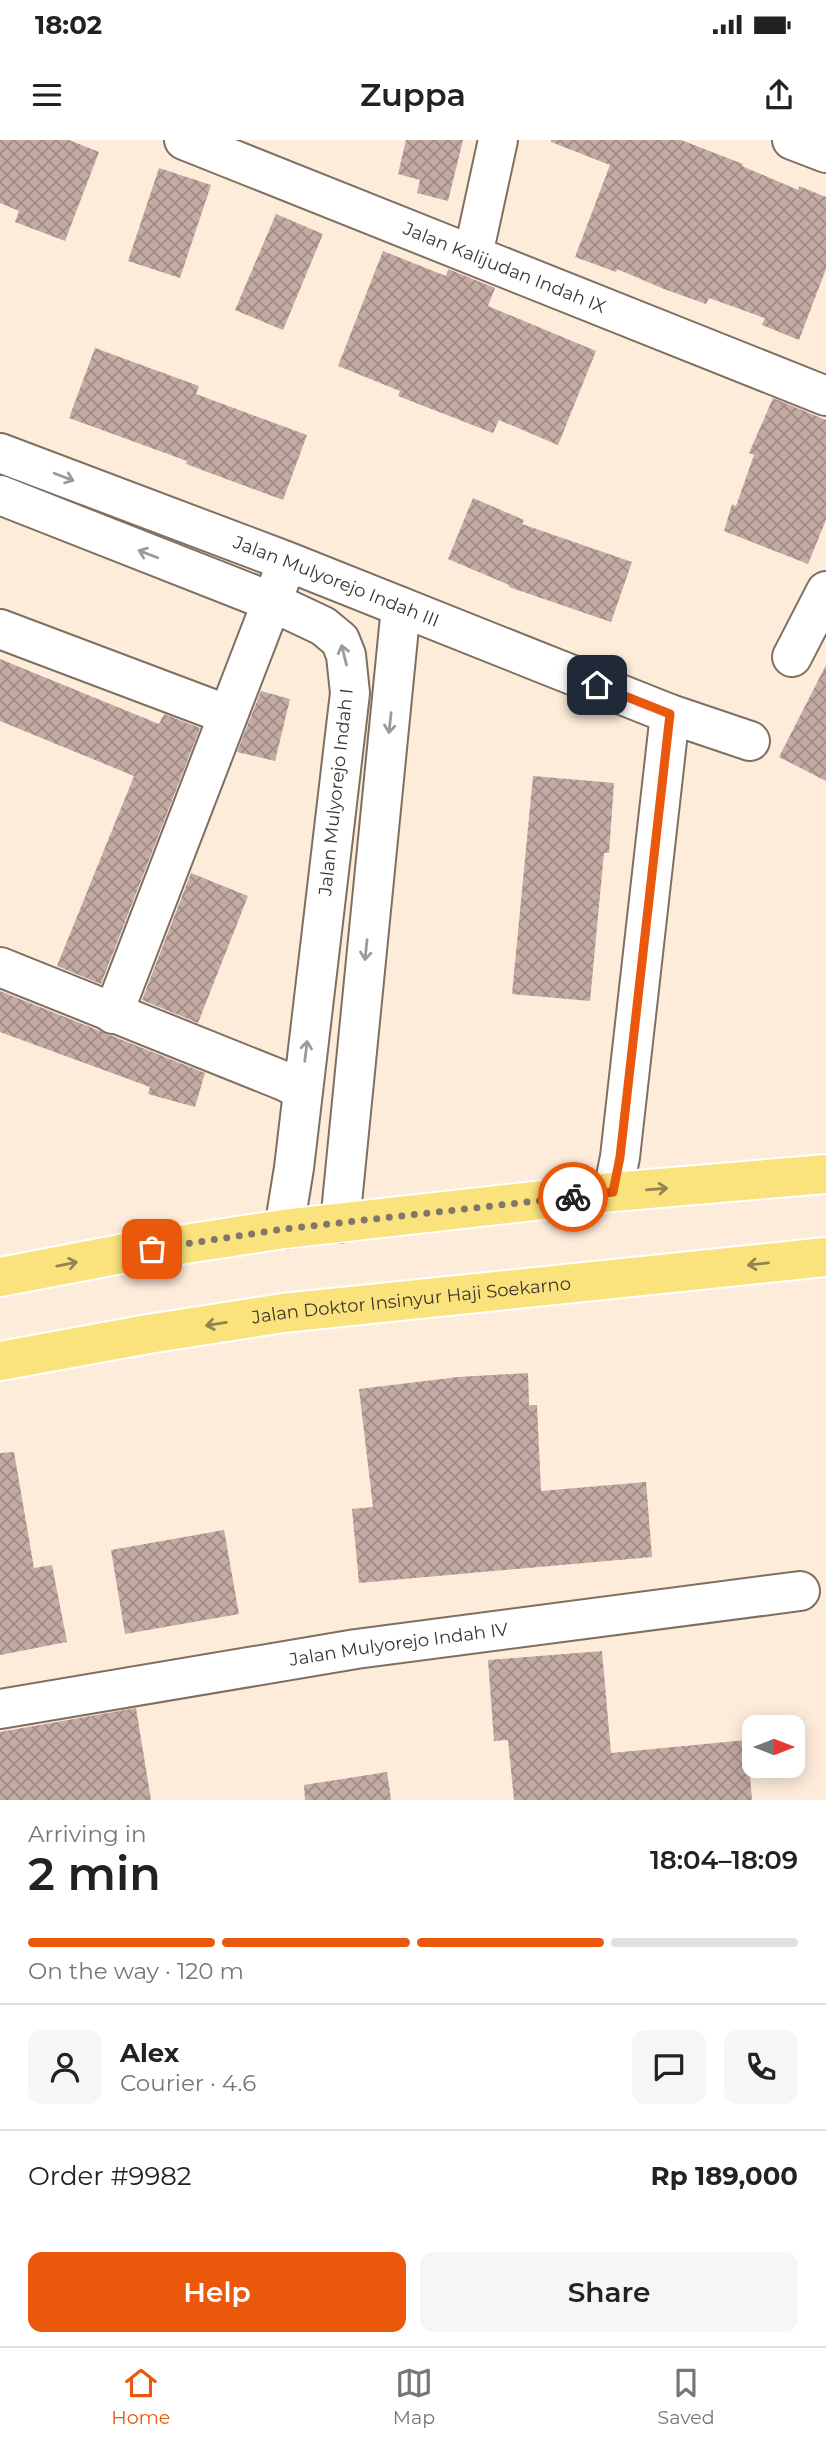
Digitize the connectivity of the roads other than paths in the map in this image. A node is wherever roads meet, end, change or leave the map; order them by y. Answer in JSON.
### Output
{"nodes":[{"id":1,"x":184,"y":140,"type":"edge"},
{"id":2,"x":498,"y":140,"type":"edge"},
{"id":3,"x":792,"y":140,"type":"edge"},
{"id":4,"x":239,"y":150,"type":"edge"},
{"id":5,"x":826,"y":153,"type":"edge"},
{"id":6,"x":473,"y":256,"type":"junction"},
{"id":7,"x":826,"y":396,"type":"edge"},
{"id":8,"x":0,"y":453,"type":"edge"},
{"id":9,"x":0,"y":495,"type":"edge"},
{"id":10,"x":286,"y":561,"type":"junction"},
{"id":11,"x":826,"y":591,"type":"edge"},
{"id":12,"x":272,"y":602,"type":"junction"},
{"id":13,"x":401,"y":607,"type":"junction"},
{"id":14,"x":0,"y":629,"type":"edge"},
{"id":15,"x":792,"y":657,"type":"dead end"},
{"id":16,"x":670,"y":714,"type":"junction"},
{"id":17,"x":228,"y":715,"type":"junction"},
{"id":18,"x":750,"y":741,"type":"dead end"},
{"id":19,"x":338,"y":788,"type":"junction"},
{"id":20,"x":382,"y":795,"type":"junction"},
{"id":21,"x":0,"y":967,"type":"edge"},
{"id":22,"x":113,"y":1014,"type":"junction"},
{"id":23,"x":302,"y":1090,"type":"junction"},
{"id":24,"x":618,"y":1160,"type":"junction"},
{"id":25,"x":826,"y":1174,"type":"edge"},
{"id":26,"x":289,"y":1197,"type":"junction"},
{"id":27,"x":340,"y":1223,"type":"junction"},
{"id":28,"x":826,"y":1256,"type":"edge"},
{"id":29,"x":0,"y":1278,"type":"edge"},
{"id":30,"x":0,"y":1361,"type":"edge"},
{"id":31,"x":800,"y":1591,"type":"dead end"},
{"id":32,"x":0,"y":1709,"type":"edge"}],
"edges":[{"from":1,"to":4,"type":"street","name":"Jalan Kalijudan Indah IX"},
{"from":2,"to":6,"type":"street"},
{"from":3,"to":5,"type":"street"},
{"from":4,"to":6,"type":"street","name":"Jalan Kalijudan Indah IX"},
{"from":6,"to":7,"type":"street","name":"Jalan Kalijudan Indah IX"},
{"from":8,"to":10,"type":"street","name":"Jalan Mulyorejo Indah III","one_way":true},
{"from":12,"to":9,"type":"street","name":"Jalan Mulyorejo Indah I","one_way":true},
{"from":10,"to":12,"type":"street"},
{"from":10,"to":13,"type":"street","name":"Jalan Mulyorejo Indah III"},
{"from":11,"to":15,"type":"street"},
{"from":12,"to":17,"type":"street"},
{"from":19,"to":12,"type":"street","name":"Jalan Mulyorejo Indah I","one_way":true},
{"from":13,"to":16,"type":"street","name":"Jalan Mulyorejo Indah III"},
{"from":13,"to":20,"type":"street","one_way":true},
{"from":14,"to":17,"type":"street"},
{"from":16,"to":18,"type":"street","name":"Jalan Mulyorejo Indah III"},
{"from":16,"to":24,"type":"street"},
{"from":17,"to":22,"type":"street"},
{"from":19,"to":20,"type":"street"},
{"from":23,"to":19,"type":"street","name":"Jalan Mulyorejo Indah I","one_way":true},
{"from":20,"to":27,"type":"street","one_way":true},
{"from":21,"to":22,"type":"street"},
{"from":22,"to":23,"type":"street"},
{"from":23,"to":26,"type":"street","name":"Jalan Mulyorejo Indah I"},
{"from":24,"to":25,"type":"main road","one_way":true},
{"from":24,"to":27,"type":"main road"},
{"from":26,"to":27,"type":"main road"},
{"from":29,"to":26,"type":"main road","one_way":true},
{"from":28,"to":30,"type":"main road","name":"Jalan Doktor Insinyur Haji Soekarno","one_way":true},
{"from":31,"to":32,"type":"street","name":"Jalan Mulyorejo Indah IV"}]}
